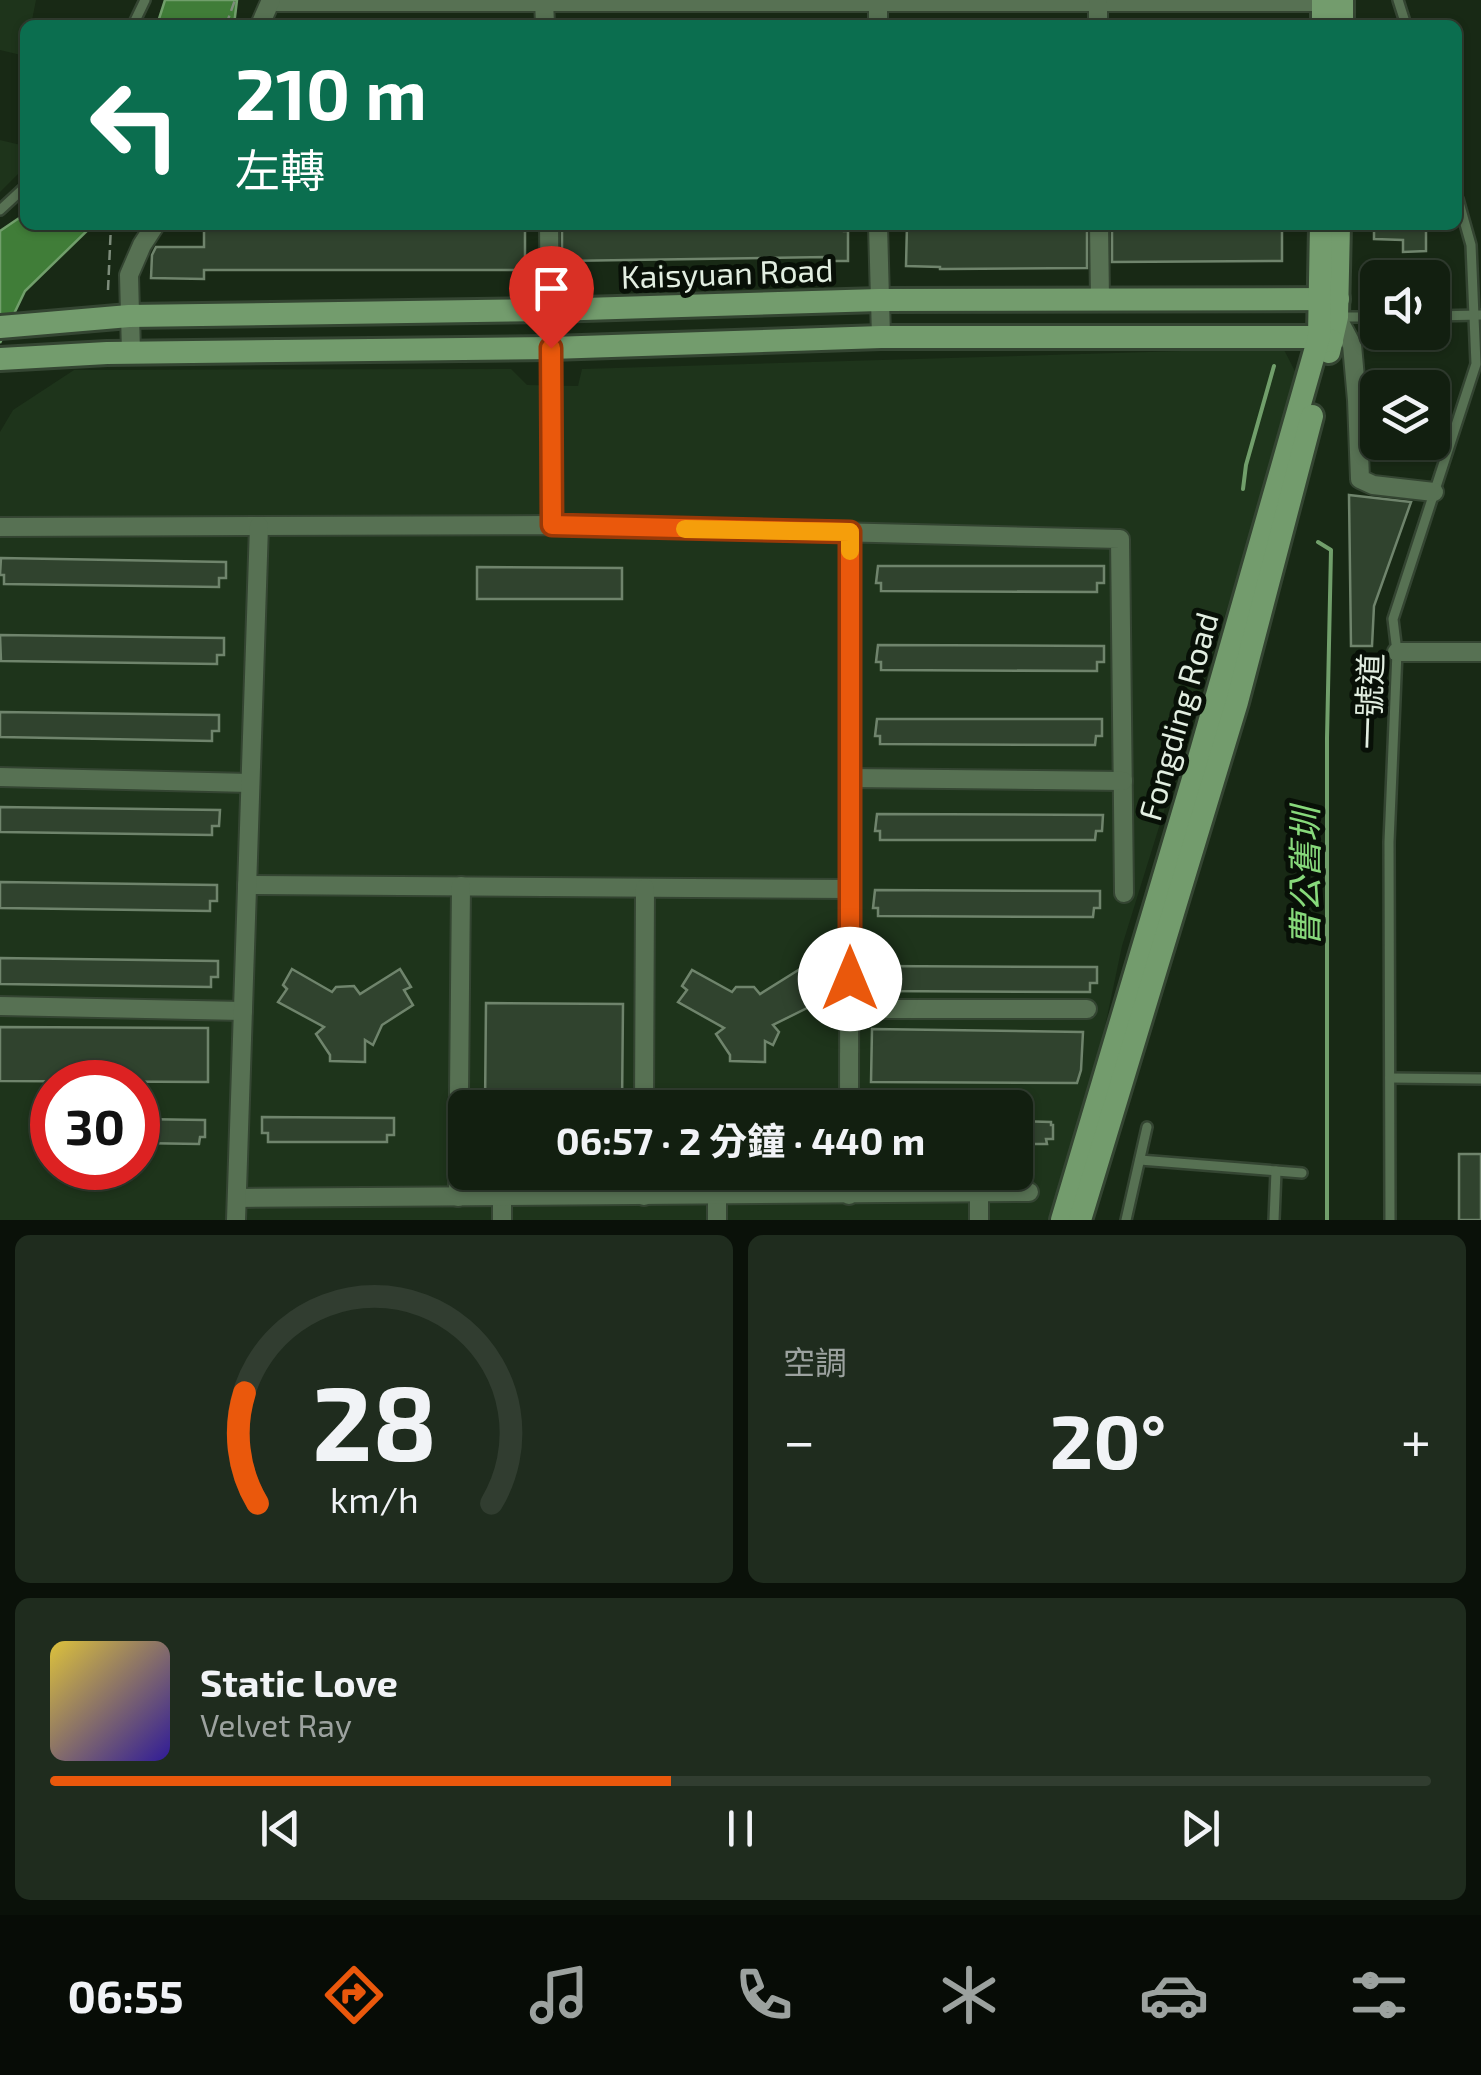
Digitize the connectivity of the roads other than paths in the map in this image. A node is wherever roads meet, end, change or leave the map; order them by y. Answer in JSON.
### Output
{"nodes":[{"id":1,"x":271,"y":1,"type":"edge"},
{"id":2,"x":544,"y":1,"type":"edge"},
{"id":3,"x":878,"y":1,"type":"edge"},
{"id":4,"x":1098,"y":4,"type":"junction"},
{"id":5,"x":1328,"y":7,"type":"edge"},
{"id":6,"x":1098,"y":20,"type":"edge"},
{"id":7,"x":20,"y":192,"type":"edge"},
{"id":8,"x":0,"y":210,"type":"edge"},
{"id":9,"x":1462,"y":213,"type":"edge"},
{"id":10,"x":152,"y":230,"type":"edge"},
{"id":11,"x":549,"y":230,"type":"edge"},
{"id":12,"x":878,"y":230,"type":"edge"},
{"id":13,"x":1100,"y":230,"type":"edge"},
{"id":14,"x":1322,"y":230,"type":"edge"},
{"id":15,"x":1338,"y":230,"type":"edge"},
{"id":16,"x":879,"y":300,"type":"junction"},
{"id":17,"x":1100,"y":300,"type":"junction"},
{"id":18,"x":1331,"y":305,"type":"junction"},
{"id":19,"x":551,"y":310,"type":"junction"},
{"id":20,"x":1360,"y":312,"type":"edge"},
{"id":21,"x":1478,"y":315,"type":"edge"},
{"id":22,"x":130,"y":316,"type":"junction"},
{"id":23,"x":1450,"y":316,"type":"edge"},
{"id":24,"x":0,"y":327,"type":"edge"},
{"id":25,"x":881,"y":338,"type":"junction"},
{"id":26,"x":1326,"y":339,"type":"junction"},
{"id":27,"x":551,"y":348,"type":"junction"},
{"id":28,"x":131,"y":352,"type":"junction"},
{"id":29,"x":0,"y":360,"type":"edge"},
{"id":30,"x":1434,"y":492,"type":"junction"},
{"id":31,"x":552,"y":525,"type":"junction"},
{"id":32,"x":259,"y":526,"type":"junction"},
{"id":33,"x":0,"y":527,"type":"edge"},
{"id":34,"x":850,"y":532,"type":"junction"},
{"id":35,"x":1397,"y":652,"type":"junction"},
{"id":36,"x":1481,"y":652,"type":"edge"},
{"id":37,"x":0,"y":777,"type":"edge"},
{"id":38,"x":850,"y":778,"type":"junction"},
{"id":39,"x":1123,"y":781,"type":"junction"},
{"id":40,"x":250,"y":782,"type":"junction"},
{"id":41,"x":247,"y":885,"type":"junction"},
{"id":42,"x":462,"y":886,"type":"junction"},
{"id":43,"x":645,"y":888,"type":"junction"},
{"id":44,"x":850,"y":889,"type":"junction"},
{"id":45,"x":1124,"y":893,"type":"dead end"},
{"id":46,"x":0,"y":1006,"type":"edge"},
{"id":47,"x":850,"y":1009,"type":"junction"},
{"id":48,"x":1087,"y":1009,"type":"dead end"},
{"id":49,"x":243,"y":1011,"type":"junction"},
{"id":50,"x":1390,"y":1078,"type":"junction"},
{"id":51,"x":1481,"y":1079,"type":"edge"},
{"id":52,"x":644,"y":1090,"type":"edge"},
{"id":53,"x":850,"y":1090,"type":"edge"},
{"id":54,"x":1147,"y":1128,"type":"dead end"},
{"id":55,"x":1140,"y":1160,"type":"junction"},
{"id":56,"x":1276,"y":1171,"type":"junction"},
{"id":57,"x":1302,"y":1174,"type":"dead end"},
{"id":58,"x":644,"y":1190,"type":"edge"},
{"id":59,"x":850,"y":1190,"type":"edge"},
{"id":60,"x":1029,"y":1192,"type":"dead end"},
{"id":61,"x":979,"y":1193,"type":"junction"},
{"id":62,"x":850,"y":1195,"type":"junction"},
{"id":63,"x":644,"y":1196,"type":"junction"},
{"id":64,"x":716,"y":1196,"type":"junction"},
{"id":65,"x":458,"y":1197,"type":"junction"},
{"id":66,"x":502,"y":1197,"type":"junction"},
{"id":67,"x":236,"y":1198,"type":"junction"},
{"id":68,"x":236,"y":1220,"type":"edge"},
{"id":69,"x":502,"y":1220,"type":"edge"},
{"id":70,"x":717,"y":1220,"type":"edge"},
{"id":71,"x":979,"y":1220,"type":"edge"},
{"id":72,"x":1062,"y":1220,"type":"edge"},
{"id":73,"x":1080,"y":1220,"type":"edge"},
{"id":74,"x":1126,"y":1220,"type":"edge"},
{"id":75,"x":1274,"y":1220,"type":"edge"},
{"id":76,"x":1390,"y":1220,"type":"edge"}],
"edges":[{"from":1,"to":2,"type":"street"},
{"from":2,"to":3,"type":"street"},
{"from":3,"to":4,"type":"street"},
{"from":4,"to":5,"type":"street"},
{"from":4,"to":6,"type":"street"},
{"from":7,"to":8,"type":"lane"},
{"from":9,"to":21,"type":"lane","name":"一號道"},
{"from":10,"to":22,"type":"street"},
{"from":11,"to":19,"type":"street"},
{"from":12,"to":16,"type":"street"},
{"from":13,"to":17,"type":"street"},
{"from":14,"to":18,"type":"street","name":"Fongding Road"},
{"from":15,"to":18,"type":"street","name":"Fongding Road"},
{"from":16,"to":17,"type":"street","name":"Kaisyuan Road"},
{"from":16,"to":19,"type":"street","name":"Kaisyuan Road"},
{"from":16,"to":25,"type":"street"},
{"from":17,"to":18,"type":"street","name":"Kaisyuan Road"},
{"from":18,"to":20,"type":"lane"},
{"from":18,"to":26,"type":"street","name":"Fongding Road"},
{"from":18,"to":30,"type":"street"},
{"from":19,"to":22,"type":"street","name":"Kaisyuan Road"},
{"from":19,"to":27,"type":"street"},
{"from":21,"to":23,"type":"lane"},
{"from":21,"to":30,"type":"lane","name":"一號道"},
{"from":22,"to":24,"type":"street","name":"Kaisyuan Road"},
{"from":22,"to":28,"type":"street"},
{"from":25,"to":26,"type":"street"},
{"from":25,"to":27,"type":"street"},
{"from":26,"to":72,"type":"street","name":"Fongding Road"},
{"from":26,"to":73,"type":"street","name":"Fongding Road"},
{"from":27,"to":28,"type":"street"},
{"from":27,"to":31,"type":"street"},
{"from":28,"to":29,"type":"street"},
{"from":30,"to":35,"type":"lane","name":"一號道"},
{"from":31,"to":32,"type":"street"},
{"from":31,"to":34,"type":"street"},
{"from":32,"to":33,"type":"street"},
{"from":32,"to":40,"type":"street"},
{"from":34,"to":38,"type":"street"},
{"from":34,"to":39,"type":"street"},
{"from":35,"to":36,"type":"street"},
{"from":35,"to":50,"type":"lane","name":"一號道"},
{"from":37,"to":40,"type":"street"},
{"from":38,"to":39,"type":"street"},
{"from":38,"to":44,"type":"street"},
{"from":39,"to":45,"type":"street"},
{"from":40,"to":41,"type":"street"},
{"from":41,"to":42,"type":"street"},
{"from":41,"to":49,"type":"street"},
{"from":42,"to":43,"type":"street"},
{"from":42,"to":65,"type":"street"},
{"from":43,"to":44,"type":"street"},
{"from":43,"to":52,"type":"street"},
{"from":44,"to":47,"type":"street"},
{"from":46,"to":49,"type":"street"},
{"from":47,"to":48,"type":"street"},
{"from":47,"to":53,"type":"street"},
{"from":49,"to":67,"type":"street"},
{"from":50,"to":51,"type":"lane"},
{"from":50,"to":76,"type":"lane","name":"一號道"},
{"from":54,"to":55,"type":"lane"},
{"from":55,"to":56,"type":"lane"},
{"from":55,"to":74,"type":"lane"},
{"from":56,"to":57,"type":"lane"},
{"from":56,"to":75,"type":"lane"},
{"from":58,"to":63,"type":"street"},
{"from":59,"to":62,"type":"street"},
{"from":60,"to":61,"type":"street"},
{"from":61,"to":62,"type":"street"},
{"from":61,"to":71,"type":"street"},
{"from":62,"to":64,"type":"street"},
{"from":63,"to":64,"type":"street"},
{"from":63,"to":66,"type":"street"},
{"from":64,"to":70,"type":"street"},
{"from":65,"to":66,"type":"street"},
{"from":65,"to":67,"type":"street"},
{"from":66,"to":69,"type":"street"},
{"from":67,"to":68,"type":"street"}]}
